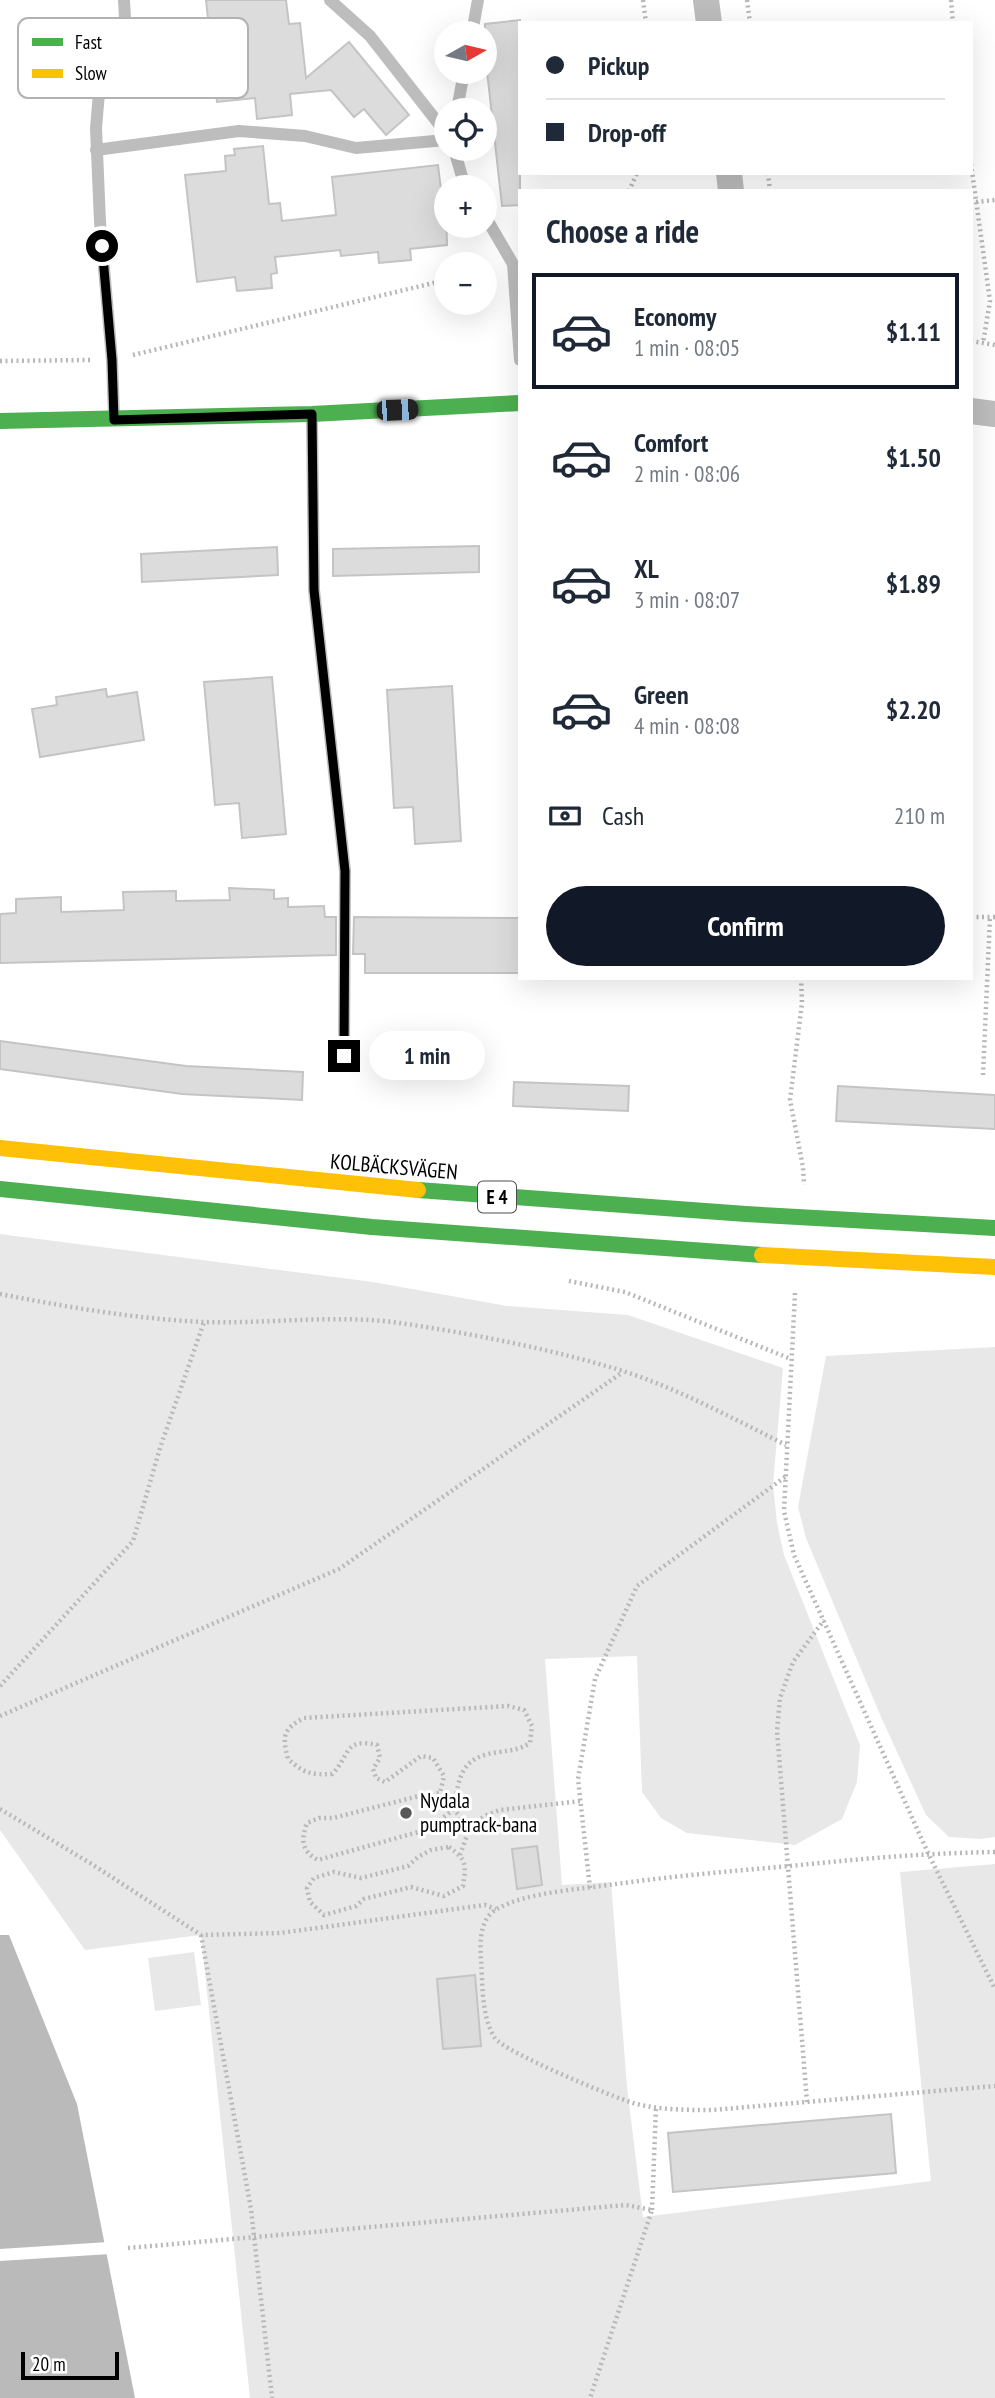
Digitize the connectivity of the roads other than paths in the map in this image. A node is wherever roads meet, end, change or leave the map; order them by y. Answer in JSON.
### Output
{"nodes":[{"id":1,"x":124,"y":0,"type":"edge"},
{"id":2,"x":330,"y":0,"type":"edge"},
{"id":3,"x":478,"y":0,"type":"edge"},
{"id":4,"x":706,"y":0,"type":"edge"},
{"id":5,"x":125,"y":18,"type":"edge"},
{"id":6,"x":474,"y":21,"type":"edge"},
{"id":7,"x":709,"y":21,"type":"edge"},
{"id":8,"x":99,"y":98,"type":"edge"},
{"id":9,"x":434,"y":117,"type":"edge"},
{"id":10,"x":434,"y":141,"type":"edge"},
{"id":11,"x":96,"y":150,"type":"junction"},
{"id":12,"x":497,"y":237,"type":"edge"},
{"id":13,"x":518,"y":333,"type":"edge"},
{"id":14,"x":518,"y":403,"type":"edge"},
{"id":15,"x":973,"y":411,"type":"edge"},
{"id":16,"x":312,"y":414,"type":"junction"},
{"id":17,"x":995,"y":414,"type":"edge"},
{"id":18,"x":114,"y":420,"type":"junction"},
{"id":19,"x":0,"y":421,"type":"edge"},
{"id":20,"x":344,"y":1056,"type":"dead end"},
{"id":21,"x":0,"y":1148,"type":"edge"},
{"id":22,"x":0,"y":1189,"type":"edge"},
{"id":23,"x":995,"y":1228,"type":"edge"},
{"id":24,"x":995,"y":1267,"type":"edge"}],
"edges":[{"from":1,"to":5,"type":"lane"},
{"from":2,"to":9,"type":"lane"},
{"from":3,"to":6,"type":"lane"},
{"from":4,"to":7,"type":"street"},
{"from":8,"to":11,"type":"lane"},
{"from":10,"to":11,"type":"lane"},
{"from":11,"to":18,"type":"lane"},
{"from":12,"to":13,"type":"lane"},
{"from":14,"to":16,"type":"main road"},
{"from":15,"to":17,"type":"street"},
{"from":16,"to":18,"type":"main road"},
{"from":16,"to":20,"type":"lane"},
{"from":18,"to":19,"type":"main road"},
{"from":21,"to":23,"type":"main road","name":"KOLBÄCKSVÄGEN","number":"E 4"},
{"from":22,"to":24,"type":"main road","number":"E 4"}]}
